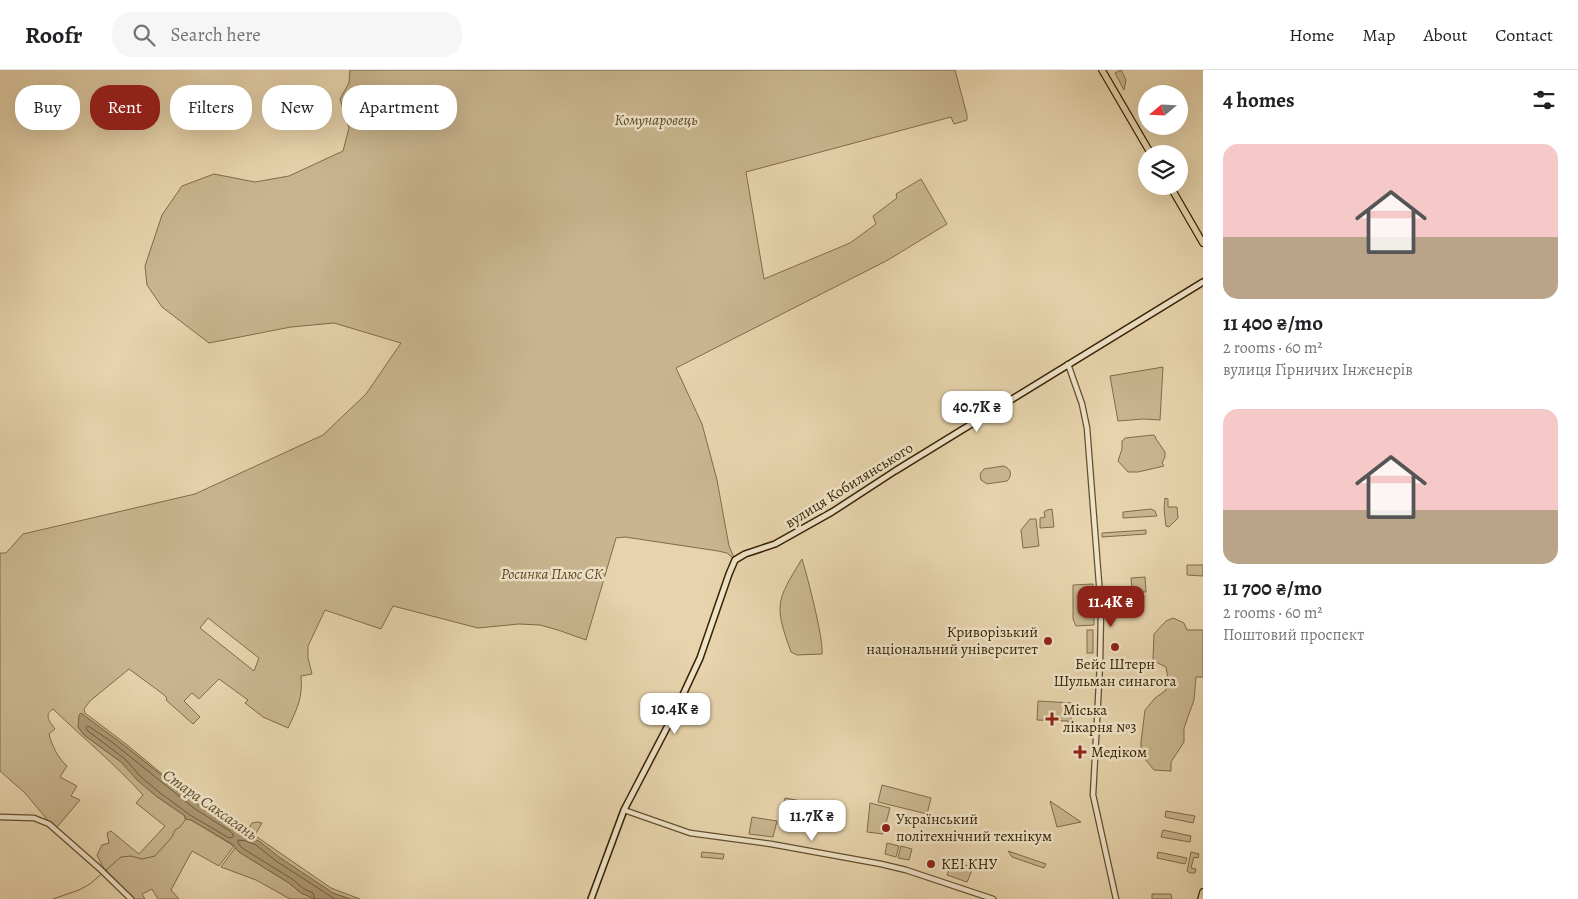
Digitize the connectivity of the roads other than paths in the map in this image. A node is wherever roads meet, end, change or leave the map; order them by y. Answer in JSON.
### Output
{"nodes":[{"id":1,"x":1102,"y":70,"type":"edge"},
{"id":2,"x":1146,"y":145,"type":"edge"},
{"id":3,"x":1175,"y":195,"type":"edge"},
{"id":4,"x":1203,"y":243,"type":"edge"},
{"id":5,"x":1203,"y":282,"type":"edge"},
{"id":6,"x":1068,"y":364,"type":"junction"},
{"id":7,"x":624,"y":810,"type":"junction"},
{"id":8,"x":0,"y":817,"type":"edge"},
{"id":9,"x":1203,"y":892,"type":"edge"},
{"id":10,"x":131,"y":899,"type":"edge"},
{"id":11,"x":591,"y":899,"type":"edge"},
{"id":12,"x":993,"y":899,"type":"edge"},
{"id":13,"x":1116,"y":899,"type":"edge"},
{"id":14,"x":1201,"y":899,"type":"edge"}],
"edges":[{"from":1,"to":2,"type":"main road"},
{"from":3,"to":4,"type":"main road"},
{"from":5,"to":6,"type":"main road","name":"вулиця Кобилянського"},
{"from":6,"to":7,"type":"main road","name":"вулиця Кобилянського"},
{"from":6,"to":13,"type":"street"},
{"from":7,"to":11,"type":"main road"},
{"from":7,"to":12,"type":"street"},
{"from":8,"to":10,"type":"street"},
{"from":9,"to":14,"type":"main road"}]}
